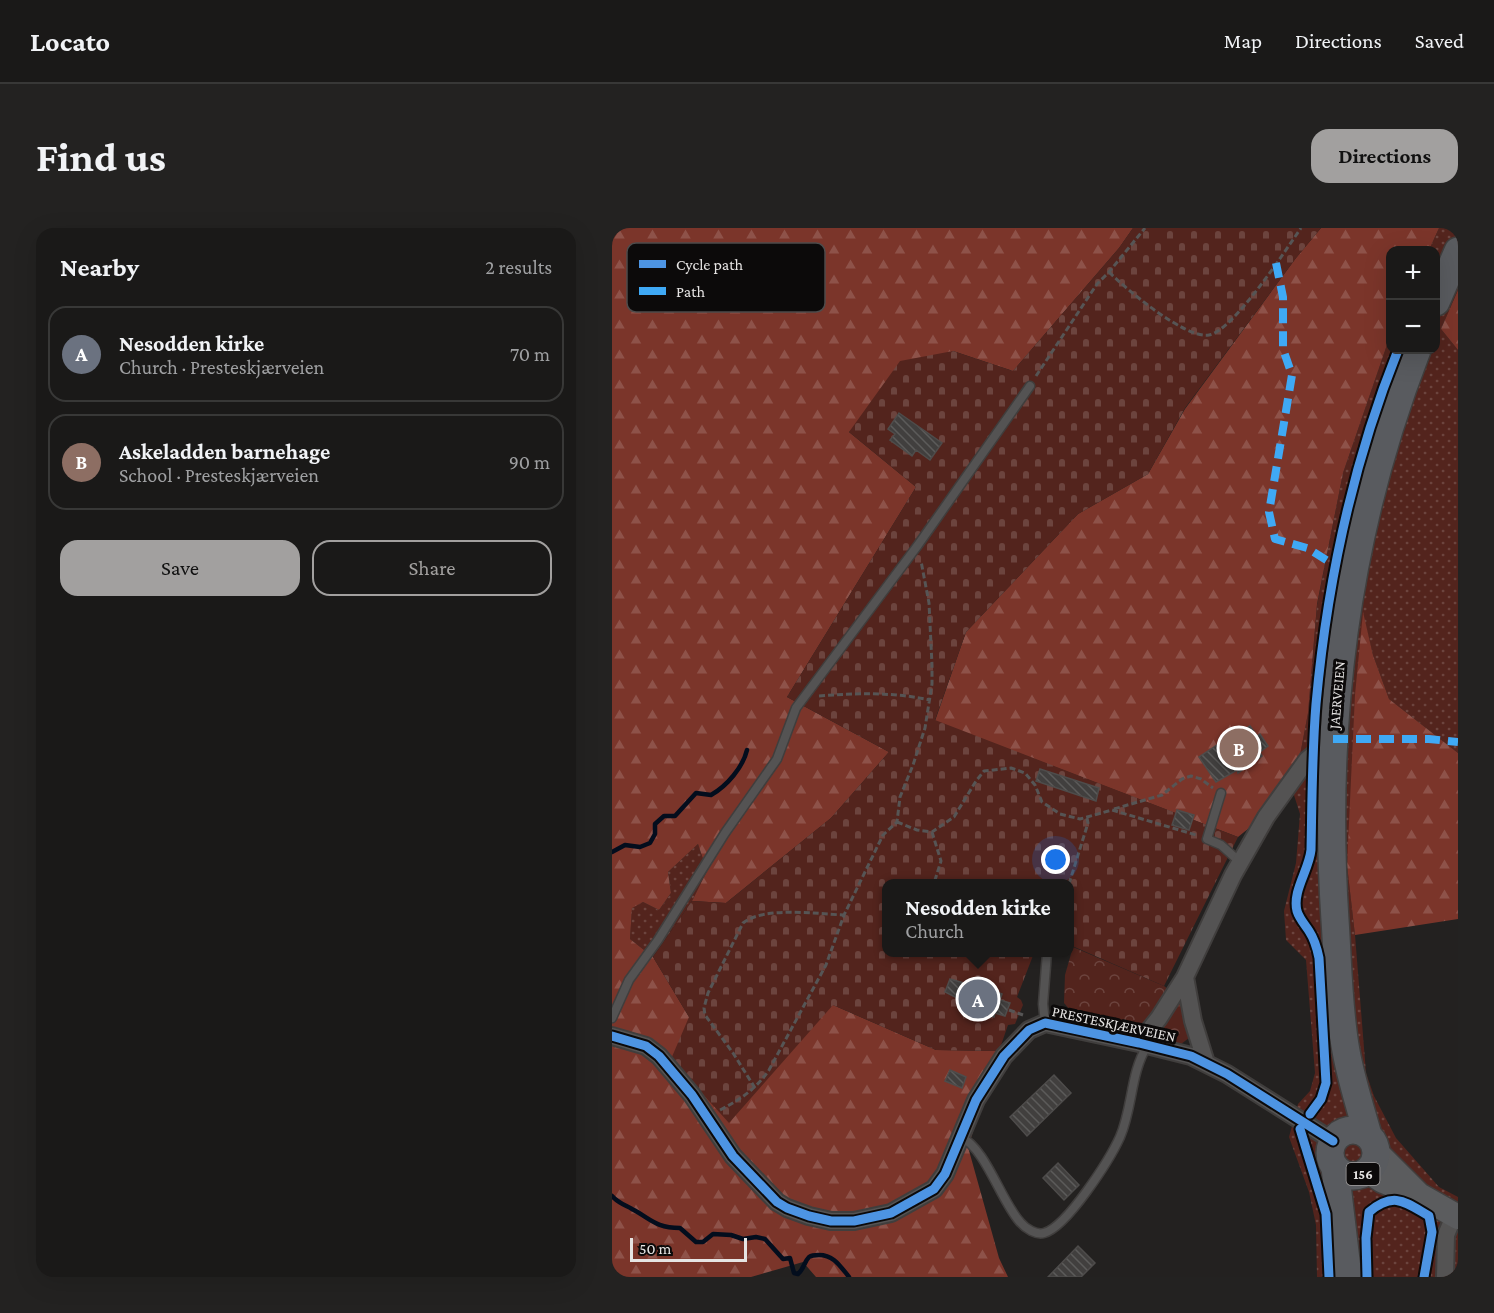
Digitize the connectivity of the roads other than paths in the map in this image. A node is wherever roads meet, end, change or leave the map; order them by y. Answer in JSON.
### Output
{"nodes":[{"id":1,"x":1458,"y":251,"type":"edge"},
{"id":2,"x":1437,"y":300,"type":"edge"},
{"id":3,"x":1415,"y":354,"type":"edge"},
{"id":4,"x":1030,"y":386,"type":"road end"},
{"id":5,"x":1313,"y":755,"type":"dead end"},
{"id":6,"x":1221,"y":794,"type":"road end"},
{"id":7,"x":1240,"y":862,"type":"junction"},
{"id":8,"x":1047,"y":957,"type":"edge"},
{"id":9,"x":1185,"y":977,"type":"junction"},
{"id":10,"x":612,"y":1018,"type":"edge"},
{"id":11,"x":1045,"y":1023,"type":"junction"},
{"id":12,"x":612,"y":1036,"type":"edge"},
{"id":13,"x":1143,"y":1044,"type":"junction"},
{"id":14,"x":1346,"y":1050,"type":"junction"},
{"id":15,"x":1206,"y":1063,"type":"junction"},
{"id":16,"x":961,"y":1137,"type":"junction"},
{"id":17,"x":1335,"y":1138,"type":"junction"},
{"id":18,"x":1369,"y":1158,"type":"junction"},
{"id":19,"x":1335,"y":1168,"type":"junction"},
{"id":20,"x":1456,"y":1217,"type":"edge"},
{"id":21,"x":1458,"y":1249,"type":"edge"},
{"id":22,"x":1348,"y":1277,"type":"edge"},
{"id":23,"x":1445,"y":1277,"type":"edge"}],
"edges":[{"from":1,"to":2,"type":"main road"},
{"from":3,"to":14,"type":"main road","name":"JAERVEIEN","number":"156"},
{"from":4,"to":10,"type":"lane"},
{"from":5,"to":7,"type":"street","name":"PRESTESKJÆRVEIEN"},
{"from":6,"to":7,"type":"lane"},
{"from":7,"to":9,"type":"street","name":"PRESTESKJÆRVEIEN"},
{"from":8,"to":11,"type":"lane"},
{"from":9,"to":13,"type":"street","name":"PRESTESKJÆRVEIEN"},
{"from":9,"to":15,"type":"street","name":"PRESTESKJÆRVEIEN"},
{"from":11,"to":13,"type":"street","name":"PRESTESKJÆRVEIEN"},
{"from":11,"to":16,"type":"street","name":"PRESTESKJÆRVEIEN"},
{"from":12,"to":16,"type":"street","name":"PRESTESKJÆRVEIEN"},
{"from":13,"to":15,"type":"street","name":"PRESTESKJÆRVEIEN"},
{"from":13,"to":16,"type":"lane"},
{"from":14,"to":17,"type":"main road","name":"JAERVEIEN","number":"156"},
{"from":14,"to":18,"type":"main road","name":"JAERVEIEN","number":"156"},
{"from":15,"to":17,"type":"street","name":"PRESTESKJÆRVEIEN"},
{"from":17,"to":18,"type":"main road"},
{"from":17,"to":19,"type":"main road","number":"156"},
{"from":18,"to":19,"type":"main road","number":"156"},
{"from":18,"to":20,"type":"main road"},
{"from":18,"to":22,"type":"main road","number":"156"},
{"from":19,"to":22,"type":"main road","number":"156"},
{"from":20,"to":23,"type":"street"},
{"from":21,"to":23,"type":"street"}]}
